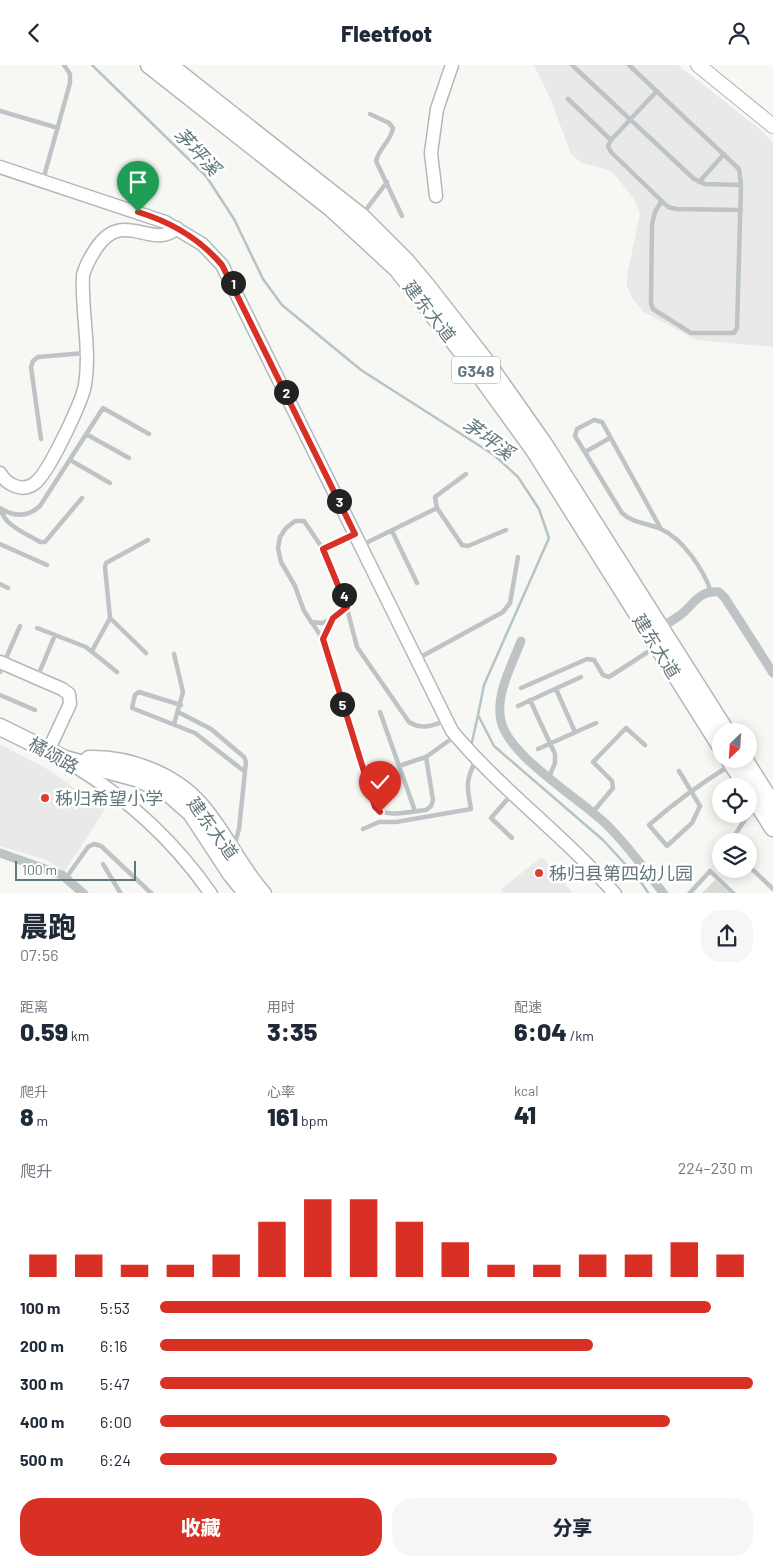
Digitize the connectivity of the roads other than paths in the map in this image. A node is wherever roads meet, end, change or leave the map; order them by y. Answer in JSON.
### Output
{"nodes":[{"id":1,"x":64,"y":65,"type":"edge"},
{"id":2,"x":149,"y":65,"type":"edge"},
{"id":3,"x":169,"y":65,"type":"edge"},
{"id":4,"x":452,"y":65,"type":"edge"},
{"id":5,"x":572,"y":65,"type":"edge"},
{"id":6,"x":629,"y":65,"type":"edge"},
{"id":7,"x":698,"y":65,"type":"edge"},
{"id":8,"x":712,"y":65,"type":"edge"},
{"id":9,"x":657,"y":91,"type":"junction"},
{"id":10,"x":568,"y":99,"type":"dead end"},
{"id":11,"x":0,"y":111,"type":"edge"},
{"id":12,"x":370,"y":115,"type":"dead end"},
{"id":13,"x":773,"y":115,"type":"edge"},
{"id":14,"x":630,"y":119,"type":"junction"},
{"id":15,"x":773,"y":126,"type":"edge"},
{"id":16,"x":58,"y":129,"type":"junction"},
{"id":17,"x":612,"y":140,"type":"junction"},
{"id":18,"x":724,"y":154,"type":"junction"},
{"id":19,"x":0,"y":167,"type":"edge"},
{"id":20,"x":43,"y":181,"type":"junction"},
{"id":21,"x":387,"y":182,"type":"junction"},
{"id":22,"x":699,"y":182,"type":"junction"},
{"id":23,"x":741,"y":185,"type":"junction"},
{"id":24,"x":436,"y":196,"type":"dead end"},
{"id":25,"x":661,"y":203,"type":"junction"},
{"id":26,"x":741,"y":210,"type":"junction"},
{"id":27,"x":402,"y":216,"type":"dead end"},
{"id":28,"x":357,"y":222,"type":"junction"},
{"id":29,"x":177,"y":228,"type":"junction"},
{"id":30,"x":86,"y":353,"type":"junction"},
{"id":31,"x":86,"y":433,"type":"junction"},
{"id":32,"x":149,"y":434,"type":"dead end"},
{"id":33,"x":610,"y":437,"type":"junction"},
{"id":34,"x":41,"y":439,"type":"dead end"},
{"id":35,"x":585,"y":452,"type":"junction"},
{"id":36,"x":129,"y":458,"type":"dead end"},
{"id":37,"x":70,"y":461,"type":"junction"},
{"id":38,"x":0,"y":473,"type":"edge"},
{"id":39,"x":466,"y":474,"type":"dead end"},
{"id":40,"x":110,"y":483,"type":"dead end"},
{"id":41,"x":82,"y":498,"type":"dead end"},
{"id":42,"x":0,"y":508,"type":"edge"},
{"id":43,"x":437,"y":508,"type":"junction"},
{"id":44,"x":661,"y":529,"type":"junction"},
{"id":45,"x":506,"y":530,"type":"dead end"},
{"id":46,"x":392,"y":531,"type":"junction"},
{"id":47,"x":355,"y":534,"type":"junction"},
{"id":48,"x":148,"y":540,"type":"dead end"},
{"id":49,"x":0,"y":544,"type":"edge"},
{"id":50,"x":361,"y":546,"type":"junction"},
{"id":51,"x":323,"y":549,"type":"junction"},
{"id":52,"x":518,"y":557,"type":"dead end"},
{"id":53,"x":47,"y":565,"type":"dead end"},
{"id":54,"x":417,"y":583,"type":"dead end"},
{"id":55,"x":0,"y":584,"type":"edge"},
{"id":56,"x":8,"y":588,"type":"dead end"},
{"id":57,"x":711,"y":592,"type":"junction"},
{"id":58,"x":347,"y":607,"type":"junction"},
{"id":59,"x":110,"y":618,"type":"junction"},
{"id":60,"x":333,"y":618,"type":"junction"},
{"id":61,"x":311,"y":622,"type":"junction"},
{"id":62,"x":20,"y":626,"type":"dead end"},
{"id":63,"x":37,"y":628,"type":"dead end"},
{"id":64,"x":55,"y":635,"type":"junction"},
{"id":65,"x":659,"y":637,"type":"junction"},
{"id":66,"x":323,"y":639,"type":"junction"},
{"id":67,"x":521,"y":641,"type":"dead end"},
{"id":68,"x":92,"y":651,"type":"junction"},
{"id":69,"x":146,"y":653,"type":"dead end"},
{"id":70,"x":174,"y":654,"type":"dead end"},
{"id":71,"x":416,"y":660,"type":"junction"},
{"id":72,"x":1,"y":666,"type":"edge"},
{"id":73,"x":117,"y":672,"type":"dead end"},
{"id":74,"x":773,"y":673,"type":"edge"},
{"id":75,"x":581,"y":677,"type":"dead end"},
{"id":76,"x":37,"y":678,"type":"junction"},
{"id":77,"x":521,"y":688,"type":"dead end"},
{"id":78,"x":556,"y":689,"type":"junction"},
{"id":79,"x":0,"y":695,"type":"edge"},
{"id":80,"x":530,"y":700,"type":"junction"},
{"id":81,"x":181,"y":705,"type":"junction"},
{"id":82,"x":518,"y":706,"type":"dead end"},
{"id":83,"x":35,"y":710,"type":"dead end"},
{"id":84,"x":178,"y":712,"type":"junction"},
{"id":85,"x":380,"y":712,"type":"dead end"},
{"id":86,"x":445,"y":721,"type":"junction"},
{"id":87,"x":596,"y":723,"type":"dead end"},
{"id":88,"x":720,"y":723,"type":"edge"},
{"id":89,"x":174,"y":724,"type":"junction"},
{"id":90,"x":0,"y":727,"type":"edge"},
{"id":91,"x":712,"y":731,"type":"edge"},
{"id":92,"x":575,"y":732,"type":"junction"},
{"id":93,"x":455,"y":736,"type":"junction"},
{"id":94,"x":550,"y":743,"type":"junction"},
{"id":95,"x":645,"y":745,"type":"dead end"},
{"id":96,"x":49,"y":749,"type":"junction"},
{"id":97,"x":538,"y":749,"type":"dead end"},
{"id":98,"x":426,"y":757,"type":"junction"},
{"id":99,"x":65,"y":759,"type":"junction"},
{"id":100,"x":477,"y":759,"type":"junction"},
{"id":101,"x":399,"y":766,"type":"junction"},
{"id":102,"x":724,"y":768,"type":"edge"},
{"id":103,"x":742,"y":768,"type":"edge"},
{"id":104,"x":244,"y":771,"type":"junction"},
{"id":105,"x":679,"y":771,"type":"dead end"},
{"id":106,"x":549,"y":777,"type":"junction"},
{"id":107,"x":136,"y":778,"type":"junction"},
{"id":108,"x":691,"y":790,"type":"junction"},
{"id":109,"x":513,"y":793,"type":"junction"},
{"id":110,"x":757,"y":796,"type":"edge"},
{"id":111,"x":120,"y":797,"type":"junction"},
{"id":112,"x":768,"y":804,"type":"edge"},
{"id":113,"x":415,"y":811,"type":"junction"},
{"id":114,"x":593,"y":812,"type":"junction"},
{"id":115,"x":363,"y":829,"type":"dead end"},
{"id":116,"x":773,"y":829,"type":"edge"},
{"id":117,"x":736,"y":833,"type":"edge"},
{"id":118,"x":512,"y":838,"type":"dead end"},
{"id":119,"x":0,"y":853,"type":"edge"},
{"id":120,"x":228,"y":857,"type":"junction"},
{"id":121,"x":102,"y":864,"type":"dead end"},
{"id":122,"x":757,"y":874,"type":"edge"},
{"id":123,"x":66,"y":878,"type":"junction"},
{"id":124,"x":773,"y":889,"type":"edge"},
{"id":125,"x":84,"y":893,"type":"edge"},
{"id":126,"x":121,"y":893,"type":"edge"},
{"id":127,"x":152,"y":893,"type":"edge"},
{"id":128,"x":211,"y":893,"type":"edge"},
{"id":129,"x":247,"y":893,"type":"edge"},
{"id":130,"x":263,"y":893,"type":"edge"},
{"id":131,"x":615,"y":893,"type":"edge"},
{"id":132,"x":664,"y":893,"type":"edge"},
{"id":133,"x":689,"y":893,"type":"edge"},
{"id":134,"x":734,"y":893,"type":"edge"}],
"edges":[{"from":1,"to":16,"type":"lane"},
{"from":2,"to":28,"type":"highway","name":"建东大道","number":"G348"},
{"from":3,"to":28,"type":"highway","name":"建东大道","number":"G348"},
{"from":4,"to":24,"type":"main road"},
{"from":5,"to":14,"type":"lane"},
{"from":6,"to":9,"type":"lane"},
{"from":7,"to":15,"type":"main road"},
{"from":8,"to":13,"type":"main road"},
{"from":9,"to":14,"type":"lane"},
{"from":9,"to":18,"type":"lane"},
{"from":10,"to":17,"type":"lane"},
{"from":11,"to":16,"type":"lane"},
{"from":12,"to":21,"type":"lane"},
{"from":14,"to":17,"type":"lane"},
{"from":14,"to":22,"type":"lane"},
{"from":16,"to":20,"type":"lane"},
{"from":17,"to":25,"type":"lane"},
{"from":18,"to":22,"type":"lane"},
{"from":18,"to":23,"type":"lane"},
{"from":19,"to":20,"type":"main road"},
{"from":20,"to":29,"type":"main road"},
{"from":21,"to":27,"type":"lane"},
{"from":21,"to":28,"type":"lane"},
{"from":22,"to":23,"type":"lane"},
{"from":23,"to":26,"type":"lane"},
{"from":25,"to":26,"type":"lane"},
{"from":25,"to":26,"type":"lane"},
{"from":28,"to":65,"type":"highway","name":"建东大道","number":"G348"},
{"from":29,"to":30,"type":"main road"},
{"from":29,"to":47,"type":"main road"},
{"from":30,"to":34,"type":"lane"},
{"from":30,"to":38,"type":"main road"},
{"from":31,"to":32,"type":"lane"},
{"from":31,"to":36,"type":"lane"},
{"from":31,"to":37,"type":"lane"},
{"from":33,"to":35,"type":"lane"},
{"from":33,"to":35,"type":"lane"},
{"from":33,"to":44,"type":"lane"},
{"from":35,"to":44,"type":"lane"},
{"from":37,"to":40,"type":"lane"},
{"from":37,"to":42,"type":"lane"},
{"from":39,"to":43,"type":"lane"},
{"from":41,"to":42,"type":"lane"},
{"from":43,"to":45,"type":"lane"},
{"from":43,"to":46,"type":"lane"},
{"from":44,"to":57,"type":"lane"},
{"from":46,"to":50,"type":"lane"},
{"from":46,"to":54,"type":"lane"},
{"from":47,"to":50,"type":"main road"},
{"from":47,"to":51,"type":"lane"},
{"from":48,"to":59,"type":"lane"},
{"from":49,"to":53,"type":"lane"},
{"from":50,"to":71,"type":"main road"},
{"from":51,"to":58,"type":"lane"},
{"from":51,"to":61,"type":"lane"},
{"from":52,"to":71,"type":"lane"},
{"from":55,"to":56,"type":"lane"},
{"from":57,"to":65,"type":"street"},
{"from":57,"to":74,"type":"street"},
{"from":58,"to":60,"type":"lane"},
{"from":58,"to":86,"type":"lane"},
{"from":59,"to":68,"type":"lane"},
{"from":59,"to":69,"type":"lane"},
{"from":60,"to":61,"type":"lane"},
{"from":60,"to":66,"type":"lane"},
{"from":61,"to":66,"type":"lane"},
{"from":62,"to":72,"type":"lane"},
{"from":63,"to":64,"type":"lane"},
{"from":64,"to":68,"type":"lane"},
{"from":64,"to":76,"type":"lane"},
{"from":65,"to":77,"type":"lane"},
{"from":65,"to":88,"type":"highway","name":"建东大道","number":"G348"},
{"from":65,"to":91,"type":"highway","name":"建东大道","number":"G348"},
{"from":66,"to":113,"type":"lane"},
{"from":67,"to":106,"type":"street"},
{"from":68,"to":73,"type":"lane"},
{"from":70,"to":81,"type":"lane"},
{"from":71,"to":86,"type":"main road"},
{"from":72,"to":76,"type":"main road"},
{"from":75,"to":78,"type":"lane"},
{"from":76,"to":96,"type":"main road"},
{"from":78,"to":80,"type":"lane"},
{"from":78,"to":92,"type":"lane"},
{"from":79,"to":83,"type":"lane"},
{"from":80,"to":82,"type":"lane"},
{"from":80,"to":94,"type":"lane"},
{"from":81,"to":84,"type":"lane"},
{"from":81,"to":89,"type":"lane"},
{"from":84,"to":89,"type":"lane"},
{"from":84,"to":104,"type":"lane"},
{"from":85,"to":101,"type":"lane"},
{"from":86,"to":93,"type":"main road"},
{"from":87,"to":92,"type":"lane"},
{"from":89,"to":104,"type":"lane"},
{"from":90,"to":96,"type":"highway","name":"橘颂路"},
{"from":92,"to":94,"type":"lane"},
{"from":93,"to":98,"type":"lane"},
{"from":93,"to":100,"type":"main road"},
{"from":94,"to":97,"type":"lane"},
{"from":94,"to":106,"type":"lane"},
{"from":95,"to":114,"type":"lane"},
{"from":96,"to":99,"type":"highway","name":"橘颂路"},
{"from":98,"to":101,"type":"lane"},
{"from":98,"to":113,"type":"lane"},
{"from":99,"to":107,"type":"highway","name":"建东大道"},
{"from":99,"to":111,"type":"main road","name":"橘颂路"},
{"from":99,"to":120,"type":"highway","name":"建东大道"},
{"from":100,"to":109,"type":"main road"},
{"from":100,"to":115,"type":"lane"},
{"from":101,"to":113,"type":"lane"},
{"from":102,"to":108,"type":"lane"},
{"from":103,"to":112,"type":"highway"},
{"from":104,"to":120,"type":"lane"},
{"from":105,"to":108,"type":"lane"},
{"from":106,"to":114,"type":"street"},
{"from":107,"to":111,"type":"main road"},
{"from":107,"to":120,"type":"highway","name":"建东大道"},
{"from":108,"to":108,"type":"lane"},
{"from":109,"to":118,"type":"lane"},
{"from":109,"to":131,"type":"main road"},
{"from":110,"to":112,"type":"highway"},
{"from":111,"to":128,"type":"main road","name":"橘颂路"},
{"from":112,"to":116,"type":"highway"},
{"from":112,"to":117,"type":"lane"},
{"from":114,"to":132,"type":"street"},
{"from":119,"to":123,"type":"street"},
{"from":120,"to":129,"type":"highway","name":"建东大道"},
{"from":120,"to":130,"type":"highway","name":"建东大道"},
{"from":121,"to":126,"type":"lane"},
{"from":122,"to":124,"type":"lane"},
{"from":123,"to":125,"type":"street"},
{"from":123,"to":127,"type":"lane"},
{"from":133,"to":134,"type":"lane"}]}
